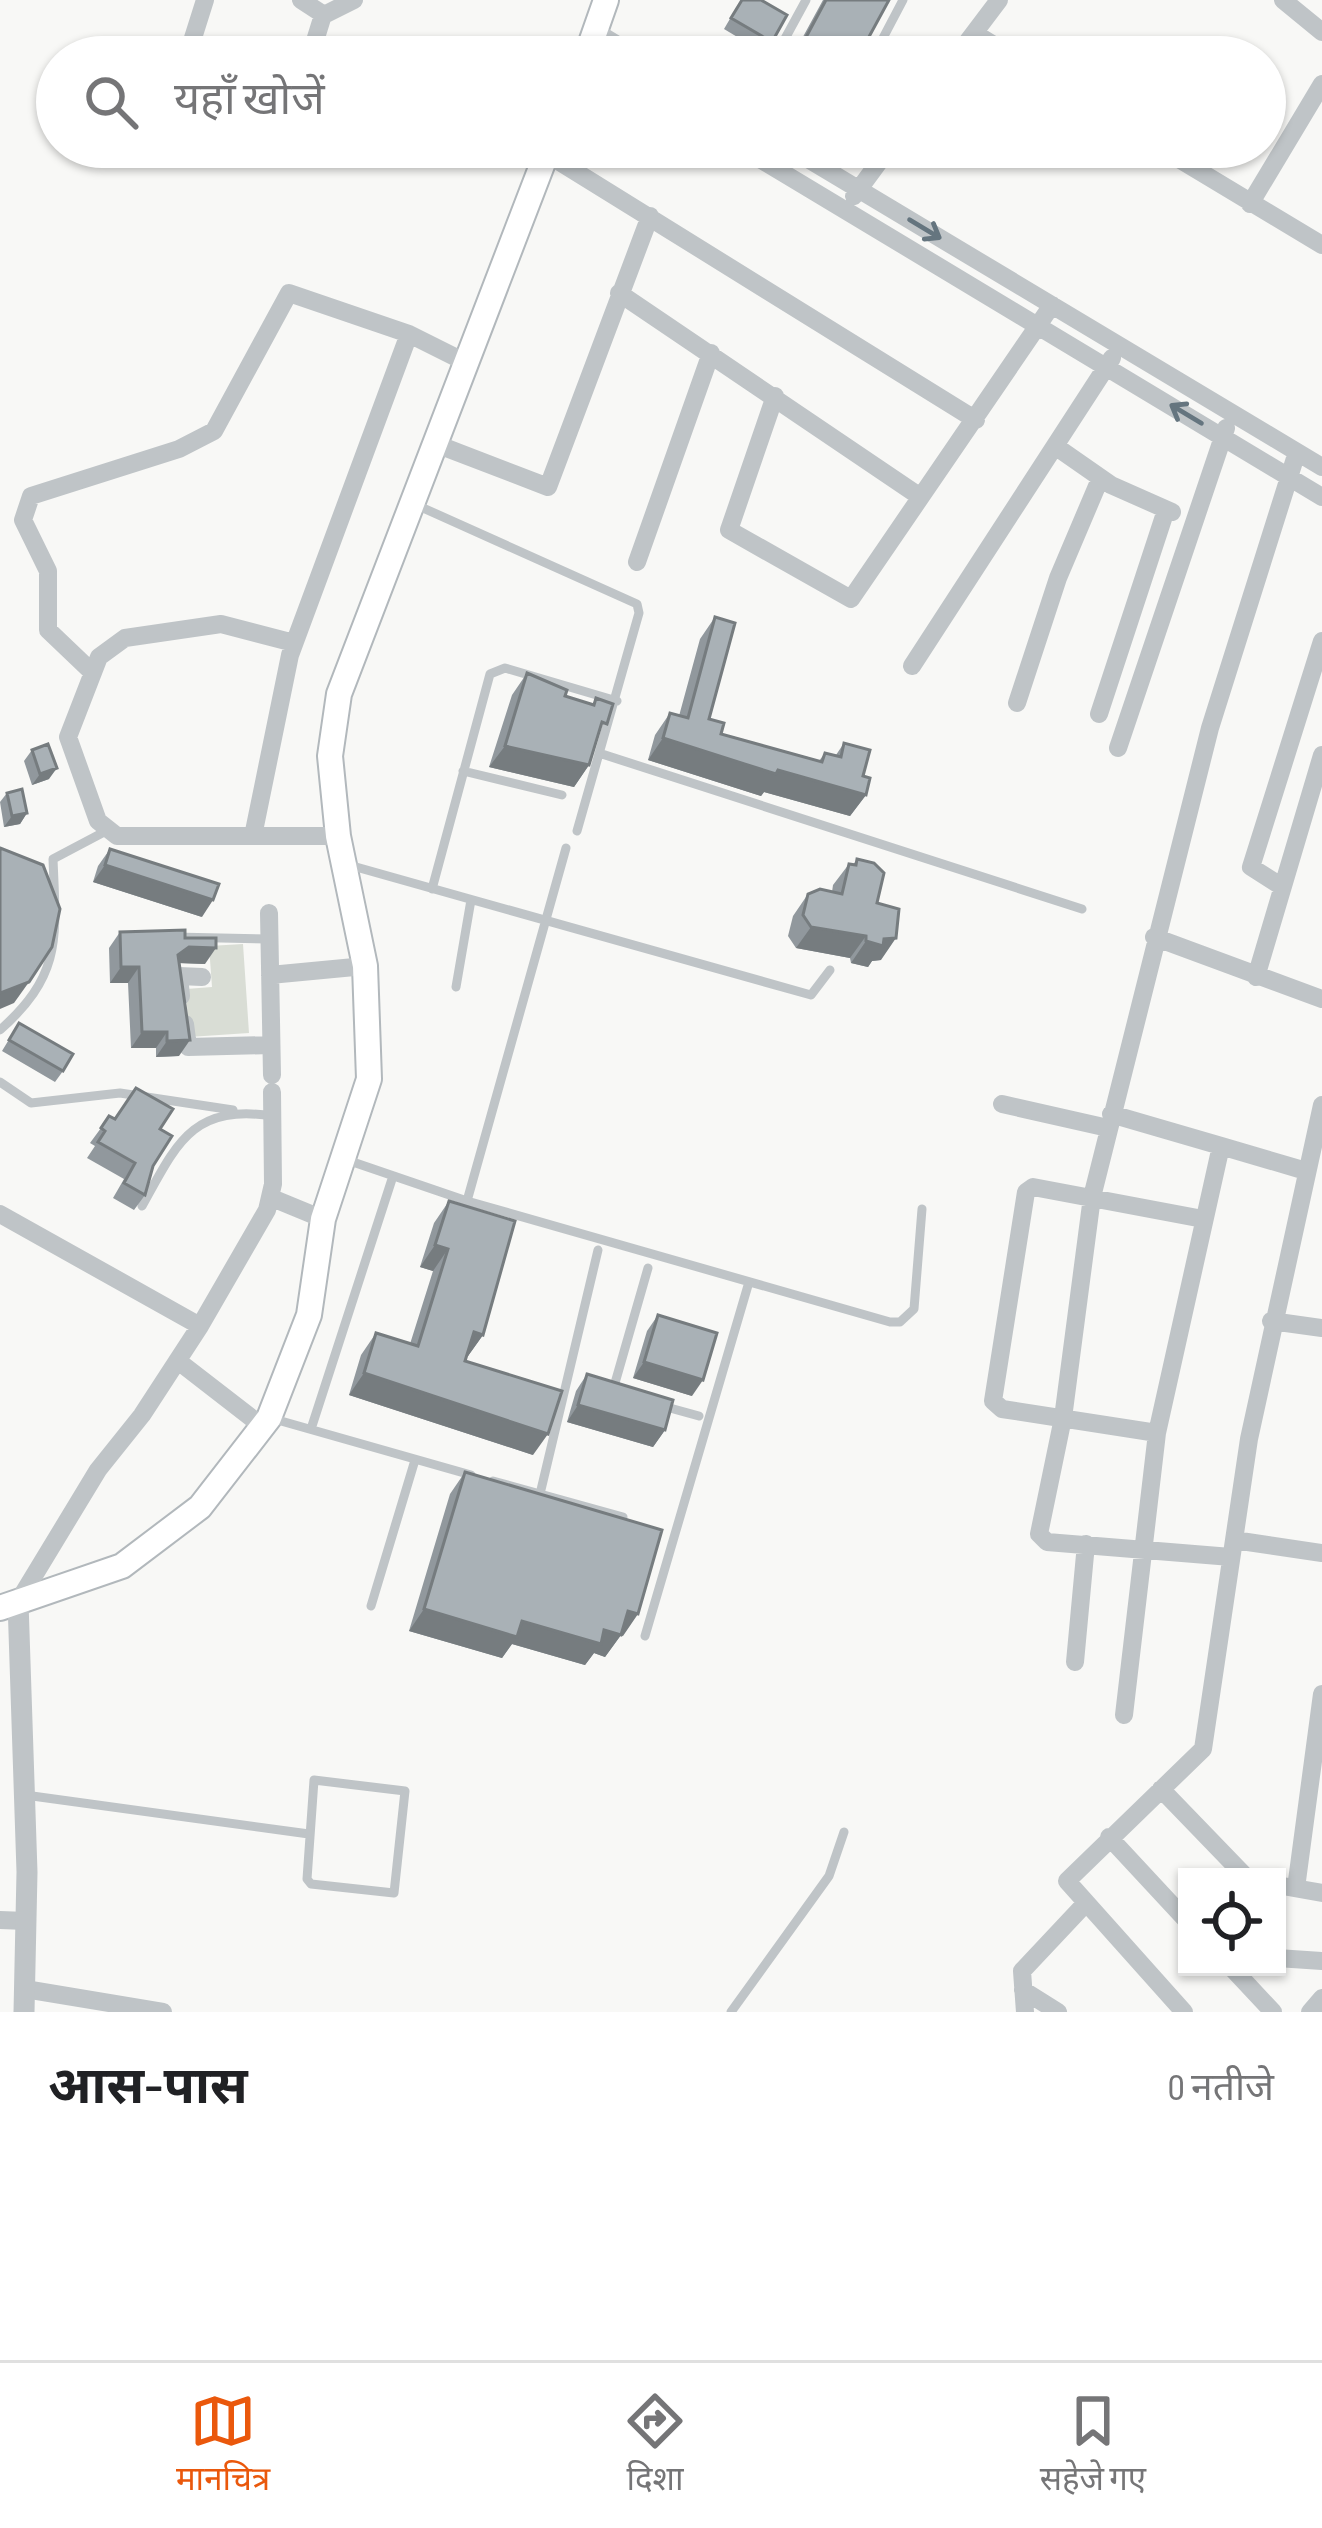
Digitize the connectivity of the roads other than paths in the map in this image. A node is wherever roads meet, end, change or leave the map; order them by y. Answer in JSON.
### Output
{"nodes":[{"id":1,"x":205,"y":0,"type":"edge"},
{"id":2,"x":302,"y":0,"type":"edge"},
{"id":3,"x":354,"y":0,"type":"edge"},
{"id":4,"x":606,"y":0,"type":"edge"},
{"id":5,"x":806,"y":0,"type":"edge"},
{"id":6,"x":903,"y":0,"type":"edge"},
{"id":7,"x":999,"y":0,"type":"edge"},
{"id":8,"x":1283,"y":0,"type":"edge"},
{"id":9,"x":323,"y":15,"type":"junction"},
{"id":10,"x":596,"y":32,"type":"junction"},
{"id":11,"x":1322,"y":32,"type":"edge"},
{"id":12,"x":974,"y":33,"type":"junction"},
{"id":13,"x":194,"y":36,"type":"edge"},
{"id":14,"x":316,"y":36,"type":"edge"},
{"id":15,"x":594,"y":36,"type":"edge"},
{"id":16,"x":603,"y":36,"type":"edge"},
{"id":17,"x":786,"y":36,"type":"edge"},
{"id":18,"x":884,"y":36,"type":"edge"},
{"id":19,"x":972,"y":36,"type":"edge"},
{"id":20,"x":979,"y":36,"type":"edge"},
{"id":21,"x":1322,"y":84,"type":"edge"},
{"id":22,"x":1286,"y":144,"type":"edge"},
{"id":23,"x":541,"y":168,"type":"edge"},
{"id":24,"x":576,"y":168,"type":"edge"},
{"id":25,"x":775,"y":168,"type":"edge"},
{"id":26,"x":824,"y":168,"type":"edge"},
{"id":27,"x":874,"y":168,"type":"edge"},
{"id":28,"x":1193,"y":168,"type":"edge"},
{"id":29,"x":1272,"y":168,"type":"edge"},
{"id":30,"x":859,"y":189,"type":"junction"},
{"id":31,"x":1250,"y":204,"type":"junction"},
{"id":32,"x":844,"y":210,"type":"junction"},
{"id":33,"x":650,"y":216,"type":"junction"},
{"id":34,"x":1322,"y":245,"type":"edge"},
{"id":35,"x":619,"y":293,"type":"junction"},
{"id":36,"x":1052,"y":305,"type":"junction"},
{"id":37,"x":1038,"y":326,"type":"junction"},
{"id":38,"x":409,"y":334,"type":"junction"},
{"id":39,"x":1120,"y":345,"type":"junction"},
{"id":40,"x":711,"y":353,"type":"junction"},
{"id":41,"x":467,"y":363,"type":"junction"},
{"id":42,"x":1106,"y":366,"type":"junction"},
{"id":43,"x":776,"y":396,"type":"junction"},
{"id":44,"x":1232,"y":413,"type":"junction"},
{"id":45,"x":976,"y":420,"type":"junction"},
{"id":46,"x":1223,"y":436,"type":"junction"},
{"id":47,"x":436,"y":445,"type":"junction"},
{"id":48,"x":1055,"y":446,"type":"junction"},
{"id":49,"x":1298,"y":452,"type":"junction"},
{"id":50,"x":1322,"y":467,"type":"edge"},
{"id":51,"x":1289,"y":478,"type":"junction"},
{"id":52,"x":1100,"y":479,"type":"junction"},
{"id":53,"x":919,"y":496,"type":"junction"},
{"id":54,"x":1322,"y":497,"type":"edge"},
{"id":55,"x":412,"y":503,"type":"junction"},
{"id":56,"x":1166,"y":510,"type":"junction"},
{"id":57,"x":1194,"y":519,"type":"junction"},
{"id":58,"x":637,"y":562,"type":"dead end"},
{"id":59,"x":1322,"y":641,"type":"edge"},
{"id":60,"x":294,"y":644,"type":"junction"},
{"id":61,"x":912,"y":666,"type":"dead end"},
{"id":62,"x":92,"y":672,"type":"junction"},
{"id":63,"x":616,"y":701,"type":"junction"},
{"id":64,"x":1017,"y":704,"type":"dead end"},
{"id":65,"x":1099,"y":714,"type":"dead end"},
{"id":66,"x":1118,"y":748,"type":"dead end"},
{"id":67,"x":602,"y":754,"type":"junction"},
{"id":68,"x":1322,"y":755,"type":"edge"},
{"id":69,"x":463,"y":771,"type":"junction"},
{"id":70,"x":562,"y":795,"type":"dead end"},
{"id":71,"x":106,"y":830,"type":"junction"},
{"id":72,"x":577,"y":831,"type":"dead end"},
{"id":73,"x":254,"y":836,"type":"junction"},
{"id":74,"x":338,"y":836,"type":"junction"},
{"id":75,"x":566,"y":848,"type":"dead end"},
{"id":76,"x":344,"y":864,"type":"junction"},
{"id":77,"x":34,"y":870,"type":"edge"},
{"id":78,"x":54,"y":874,"type":"junction"},
{"id":79,"x":1281,"y":886,"type":"junction"},
{"id":80,"x":432,"y":889,"type":"junction"},
{"id":81,"x":472,"y":900,"type":"junction"},
{"id":82,"x":1082,"y":909,"type":"dead end"},
{"id":83,"x":269,"y":913,"type":"dead end"},
{"id":84,"x":547,"y":922,"type":"junction"},
{"id":85,"x":159,"y":937,"type":"edge"},
{"id":86,"x":1154,"y":937,"type":"junction"},
{"id":87,"x":270,"y":939,"type":"junction"},
{"id":88,"x":365,"y":967,"type":"junction"},
{"id":89,"x":830,"y":970,"type":"dead end"},
{"id":90,"x":270,"y":975,"type":"junction"},
{"id":91,"x":202,"y":977,"type":"dead end"},
{"id":92,"x":1256,"y":977,"type":"junction"},
{"id":93,"x":455,"y":987,"type":"dead end"},
{"id":94,"x":1322,"y":999,"type":"edge"},
{"id":95,"x":0,"y":1030,"type":"edge"},
{"id":96,"x":272,"y":1045,"type":"junction"},
{"id":97,"x":0,"y":1082,"type":"edge"},
{"id":98,"x":1001,"y":1104,"type":"dead end"},
{"id":99,"x":1322,"y":1105,"type":"edge"},
{"id":100,"x":232,"y":1110,"type":"junction"},
{"id":101,"x":273,"y":1116,"type":"junction"},
{"id":102,"x":1110,"y":1121,"type":"junction"},
{"id":103,"x":1221,"y":1146,"type":"junction"},
{"id":104,"x":343,"y":1159,"type":"junction"},
{"id":105,"x":1306,"y":1171,"type":"junction"},
{"id":106,"x":393,"y":1176,"type":"junction"},
{"id":107,"x":1091,"y":1197,"type":"junction"},
{"id":108,"x":272,"y":1198,"type":"junction"},
{"id":109,"x":467,"y":1201,"type":"junction"},
{"id":110,"x":142,"y":1206,"type":"edge"},
{"id":111,"x":922,"y":1209,"type":"dead end"},
{"id":112,"x":0,"y":1214,"type":"edge"},
{"id":113,"x":323,"y":1219,"type":"junction"},
{"id":114,"x":1203,"y":1219,"type":"junction"},
{"id":115,"x":598,"y":1250,"type":"dead end"},
{"id":116,"x":648,"y":1268,"type":"dead end"},
{"id":117,"x":749,"y":1282,"type":"junction"},
{"id":118,"x":1270,"y":1321,"type":"junction"},
{"id":119,"x":200,"y":1326,"type":"junction"},
{"id":120,"x":1322,"y":1328,"type":"edge"},
{"id":121,"x":178,"y":1360,"type":"junction"},
{"id":122,"x":568,"y":1378,"type":"junction"},
{"id":123,"x":612,"y":1391,"type":"junction"},
{"id":124,"x":634,"y":1397,"type":"edge"},
{"id":125,"x":656,"y":1403,"type":"edge"},
{"id":126,"x":699,"y":1416,"type":"dead end"},
{"id":127,"x":1063,"y":1418,"type":"junction"},
{"id":128,"x":265,"y":1422,"type":"junction"},
{"id":129,"x":311,"y":1429,"type":"junction"},
{"id":130,"x":1157,"y":1432,"type":"junction"},
{"id":131,"x":415,"y":1460,"type":"junction"},
{"id":132,"x":540,"y":1494,"type":"junction"},
{"id":133,"x":623,"y":1517,"type":"edge"},
{"id":134,"x":1086,"y":1544,"type":"junction"},
{"id":135,"x":1144,"y":1548,"type":"junction"},
{"id":136,"x":1232,"y":1548,"type":"junction"},
{"id":137,"x":1322,"y":1553,"type":"edge"},
{"id":138,"x":9,"y":1605,"type":"edge"},
{"id":139,"x":370,"y":1606,"type":"dead end"},
{"id":140,"x":645,"y":1636,"type":"dead end"},
{"id":141,"x":1075,"y":1662,"type":"dead end"},
{"id":142,"x":1322,"y":1694,"type":"edge"},
{"id":143,"x":1124,"y":1715,"type":"dead end"},
{"id":144,"x":1320,"y":1721,"type":"edge"},
{"id":145,"x":1161,"y":1789,"type":"junction"},
{"id":146,"x":25,"y":1795,"type":"junction"},
{"id":147,"x":1313,"y":1823,"type":"edge"},
{"id":148,"x":844,"y":1832,"type":"dead end"},
{"id":149,"x":309,"y":1834,"type":"junction"},
{"id":150,"x":1109,"y":1838,"type":"junction"},
{"id":151,"x":1237,"y":1868,"type":"edge"},
{"id":152,"x":1286,"y":1887,"type":"edge"},
{"id":153,"x":1322,"y":1893,"type":"edge"},
{"id":154,"x":1084,"y":1904,"type":"junction"},
{"id":155,"x":1178,"y":1911,"type":"edge"},
{"id":156,"x":0,"y":1919,"type":"edge"},
{"id":157,"x":26,"y":1921,"type":"junction"},
{"id":158,"x":1286,"y":1958,"type":"edge"},
{"id":159,"x":1322,"y":1960,"type":"edge"},
{"id":160,"x":1239,"y":1976,"type":"edge"},
{"id":161,"x":1024,"y":1990,"type":"junction"},
{"id":162,"x":1322,"y":1998,"type":"edge"},
{"id":163,"x":24,"y":2001,"type":"edge"},
{"id":164,"x":1268,"y":2010,"type":"edge"},
{"id":165,"x":164,"y":2012,"type":"edge"},
{"id":166,"x":731,"y":2012,"type":"edge"},
{"id":167,"x":1025,"y":2012,"type":"edge"},
{"id":168,"x":1058,"y":2012,"type":"edge"},
{"id":169,"x":1184,"y":2012,"type":"edge"},
{"id":170,"x":1310,"y":2012,"type":"edge"}],
"edges":[{"from":1,"to":13,"type":"street"},
{"from":2,"to":9,"type":"street"},
{"from":3,"to":9,"type":"street"},
{"from":4,"to":10,"type":"main road"},
{"from":5,"to":17,"type":"lane"},
{"from":6,"to":18,"type":"lane"},
{"from":7,"to":12,"type":"street"},
{"from":8,"to":11,"type":"street"},
{"from":9,"to":14,"type":"street"},
{"from":10,"to":15,"type":"main road"},
{"from":10,"to":16,"type":"street"},
{"from":12,"to":19,"type":"street"},
{"from":12,"to":20,"type":"street"},
{"from":21,"to":22,"type":"street"},
{"from":23,"to":41,"type":"main road"},
{"from":24,"to":33,"type":"street"},
{"from":25,"to":32,"type":"street"},
{"from":26,"to":30,"type":"street"},
{"from":27,"to":30,"type":"street"},
{"from":28,"to":31,"type":"street"},
{"from":29,"to":31,"type":"street"},
{"from":30,"to":32,"type":"street"},
{"from":30,"to":36,"type":"street","one_way":true},
{"from":31,"to":34,"type":"street"},
{"from":32,"to":37,"type":"street"},
{"from":33,"to":35,"type":"street"},
{"from":33,"to":45,"type":"street"},
{"from":35,"to":40,"type":"street"},
{"from":35,"to":47,"type":"street"},
{"from":36,"to":37,"type":"street"},
{"from":36,"to":39,"type":"street"},
{"from":37,"to":42,"type":"street"},
{"from":37,"to":45,"type":"street"},
{"from":38,"to":41,"type":"street"},
{"from":38,"to":60,"type":"street"},
{"from":38,"to":62,"type":"street"},
{"from":39,"to":42,"type":"street"},
{"from":39,"to":44,"type":"street"},
{"from":40,"to":43,"type":"street"},
{"from":40,"to":58,"type":"street"},
{"from":41,"to":47,"type":"main road"},
{"from":46,"to":42,"type":"street","one_way":true},
{"from":42,"to":48,"type":"street"},
{"from":43,"to":53,"type":"street"},
{"from":43,"to":53,"type":"street"},
{"from":44,"to":46,"type":"street"},
{"from":44,"to":49,"type":"street"},
{"from":45,"to":53,"type":"street"},
{"from":46,"to":51,"type":"street"},
{"from":46,"to":57,"type":"street"},
{"from":47,"to":55,"type":"main road"},
{"from":48,"to":52,"type":"street"},
{"from":48,"to":61,"type":"street"},
{"from":49,"to":50,"type":"street"},
{"from":49,"to":51,"type":"street"},
{"from":51,"to":54,"type":"street"},
{"from":51,"to":86,"type":"street"},
{"from":52,"to":56,"type":"street"},
{"from":52,"to":64,"type":"street"},
{"from":55,"to":63,"type":"lane"},
{"from":55,"to":74,"type":"main road"},
{"from":56,"to":57,"type":"street"},
{"from":56,"to":65,"type":"street"},
{"from":57,"to":66,"type":"street"},
{"from":59,"to":79,"type":"street"},
{"from":60,"to":62,"type":"street"},
{"from":60,"to":73,"type":"street"},
{"from":62,"to":71,"type":"street"},
{"from":63,"to":67,"type":"lane"},
{"from":63,"to":69,"type":"lane"},
{"from":67,"to":72,"type":"lane"},
{"from":67,"to":82,"type":"lane"},
{"from":68,"to":79,"type":"street"},
{"from":69,"to":70,"type":"lane"},
{"from":69,"to":80,"type":"lane"},
{"from":71,"to":73,"type":"street"},
{"from":71,"to":78,"type":"lane"},
{"from":73,"to":74,"type":"street"},
{"from":74,"to":76,"type":"main road"},
{"from":75,"to":84,"type":"lane"},
{"from":76,"to":80,"type":"lane"},
{"from":76,"to":88,"type":"main road"},
{"from":77,"to":78,"type":"lane"},
{"from":78,"to":95,"type":"lane"},
{"from":79,"to":92,"type":"street"},
{"from":80,"to":81,"type":"lane"},
{"from":81,"to":84,"type":"lane"},
{"from":81,"to":93,"type":"lane"},
{"from":83,"to":87,"type":"street"},
{"from":84,"to":89,"type":"lane"},
{"from":84,"to":109,"type":"lane"},
{"from":85,"to":87,"type":"lane"},
{"from":86,"to":92,"type":"street"},
{"from":86,"to":102,"type":"street"},
{"from":87,"to":90,"type":"street"},
{"from":88,"to":90,"type":"street"},
{"from":88,"to":104,"type":"main road"},
{"from":90,"to":96,"type":"street"},
{"from":91,"to":96,"type":"street"},
{"from":92,"to":94,"type":"street"},
{"from":96,"to":101,"type":"street"},
{"from":97,"to":100,"type":"lane"},
{"from":98,"to":102,"type":"street"},
{"from":99,"to":105,"type":"street"},
{"from":100,"to":101,"type":"lane"},
{"from":100,"to":110,"type":"lane"},
{"from":101,"to":108,"type":"street"},
{"from":102,"to":103,"type":"street"},
{"from":102,"to":107,"type":"street"},
{"from":103,"to":105,"type":"street"},
{"from":103,"to":114,"type":"street"},
{"from":104,"to":106,"type":"lane"},
{"from":104,"to":113,"type":"main road"},
{"from":105,"to":118,"type":"street"},
{"from":106,"to":109,"type":"lane"},
{"from":106,"to":129,"type":"lane"},
{"from":107,"to":114,"type":"street"},
{"from":107,"to":127,"type":"street"},
{"from":107,"to":127,"type":"street"},
{"from":108,"to":113,"type":"street"},
{"from":108,"to":119,"type":"street"},
{"from":109,"to":117,"type":"lane"},
{"from":111,"to":117,"type":"lane"},
{"from":112,"to":119,"type":"street"},
{"from":113,"to":128,"type":"main road"},
{"from":114,"to":130,"type":"street"},
{"from":115,"to":122,"type":"lane"},
{"from":116,"to":123,"type":"lane"},
{"from":117,"to":140,"type":"lane"},
{"from":118,"to":120,"type":"street"},
{"from":118,"to":136,"type":"street"},
{"from":119,"to":121,"type":"street"},
{"from":121,"to":128,"type":"street"},
{"from":121,"to":138,"type":"street"},
{"from":122,"to":123,"type":"lane"},
{"from":122,"to":132,"type":"lane"},
{"from":123,"to":124,"type":"lane"},
{"from":125,"to":126,"type":"lane"},
{"from":127,"to":130,"type":"street"},
{"from":127,"to":134,"type":"street"},
{"from":128,"to":129,"type":"lane"},
{"from":128,"to":138,"type":"main road"},
{"from":129,"to":131,"type":"lane"},
{"from":130,"to":135,"type":"street"},
{"from":131,"to":132,"type":"lane"},
{"from":131,"to":139,"type":"lane"},
{"from":132,"to":133,"type":"lane"},
{"from":134,"to":135,"type":"street"},
{"from":134,"to":141,"type":"street"},
{"from":135,"to":136,"type":"street"},
{"from":135,"to":143,"type":"street"},
{"from":136,"to":137,"type":"street"},
{"from":136,"to":145,"type":"street"},
{"from":138,"to":146,"type":"street"},
{"from":142,"to":144,"type":"street"},
{"from":144,"to":147,"type":"street"},
{"from":145,"to":150,"type":"street"},
{"from":145,"to":151,"type":"street"},
{"from":146,"to":149,"type":"lane"},
{"from":146,"to":157,"type":"street"},
{"from":147,"to":152,"type":"street"},
{"from":148,"to":166,"type":"lane"},
{"from":149,"to":149,"type":"lane"},
{"from":150,"to":154,"type":"street"},
{"from":150,"to":155,"type":"street"},
{"from":152,"to":153,"type":"street"},
{"from":154,"to":161,"type":"street"},
{"from":154,"to":169,"type":"street"},
{"from":156,"to":157,"type":"street"},
{"from":157,"to":163,"type":"street"},
{"from":158,"to":159,"type":"street"},
{"from":160,"to":164,"type":"street"},
{"from":161,"to":167,"type":"street"},
{"from":161,"to":168,"type":"street"},
{"from":162,"to":170,"type":"street"},
{"from":163,"to":165,"type":"street"}]}
